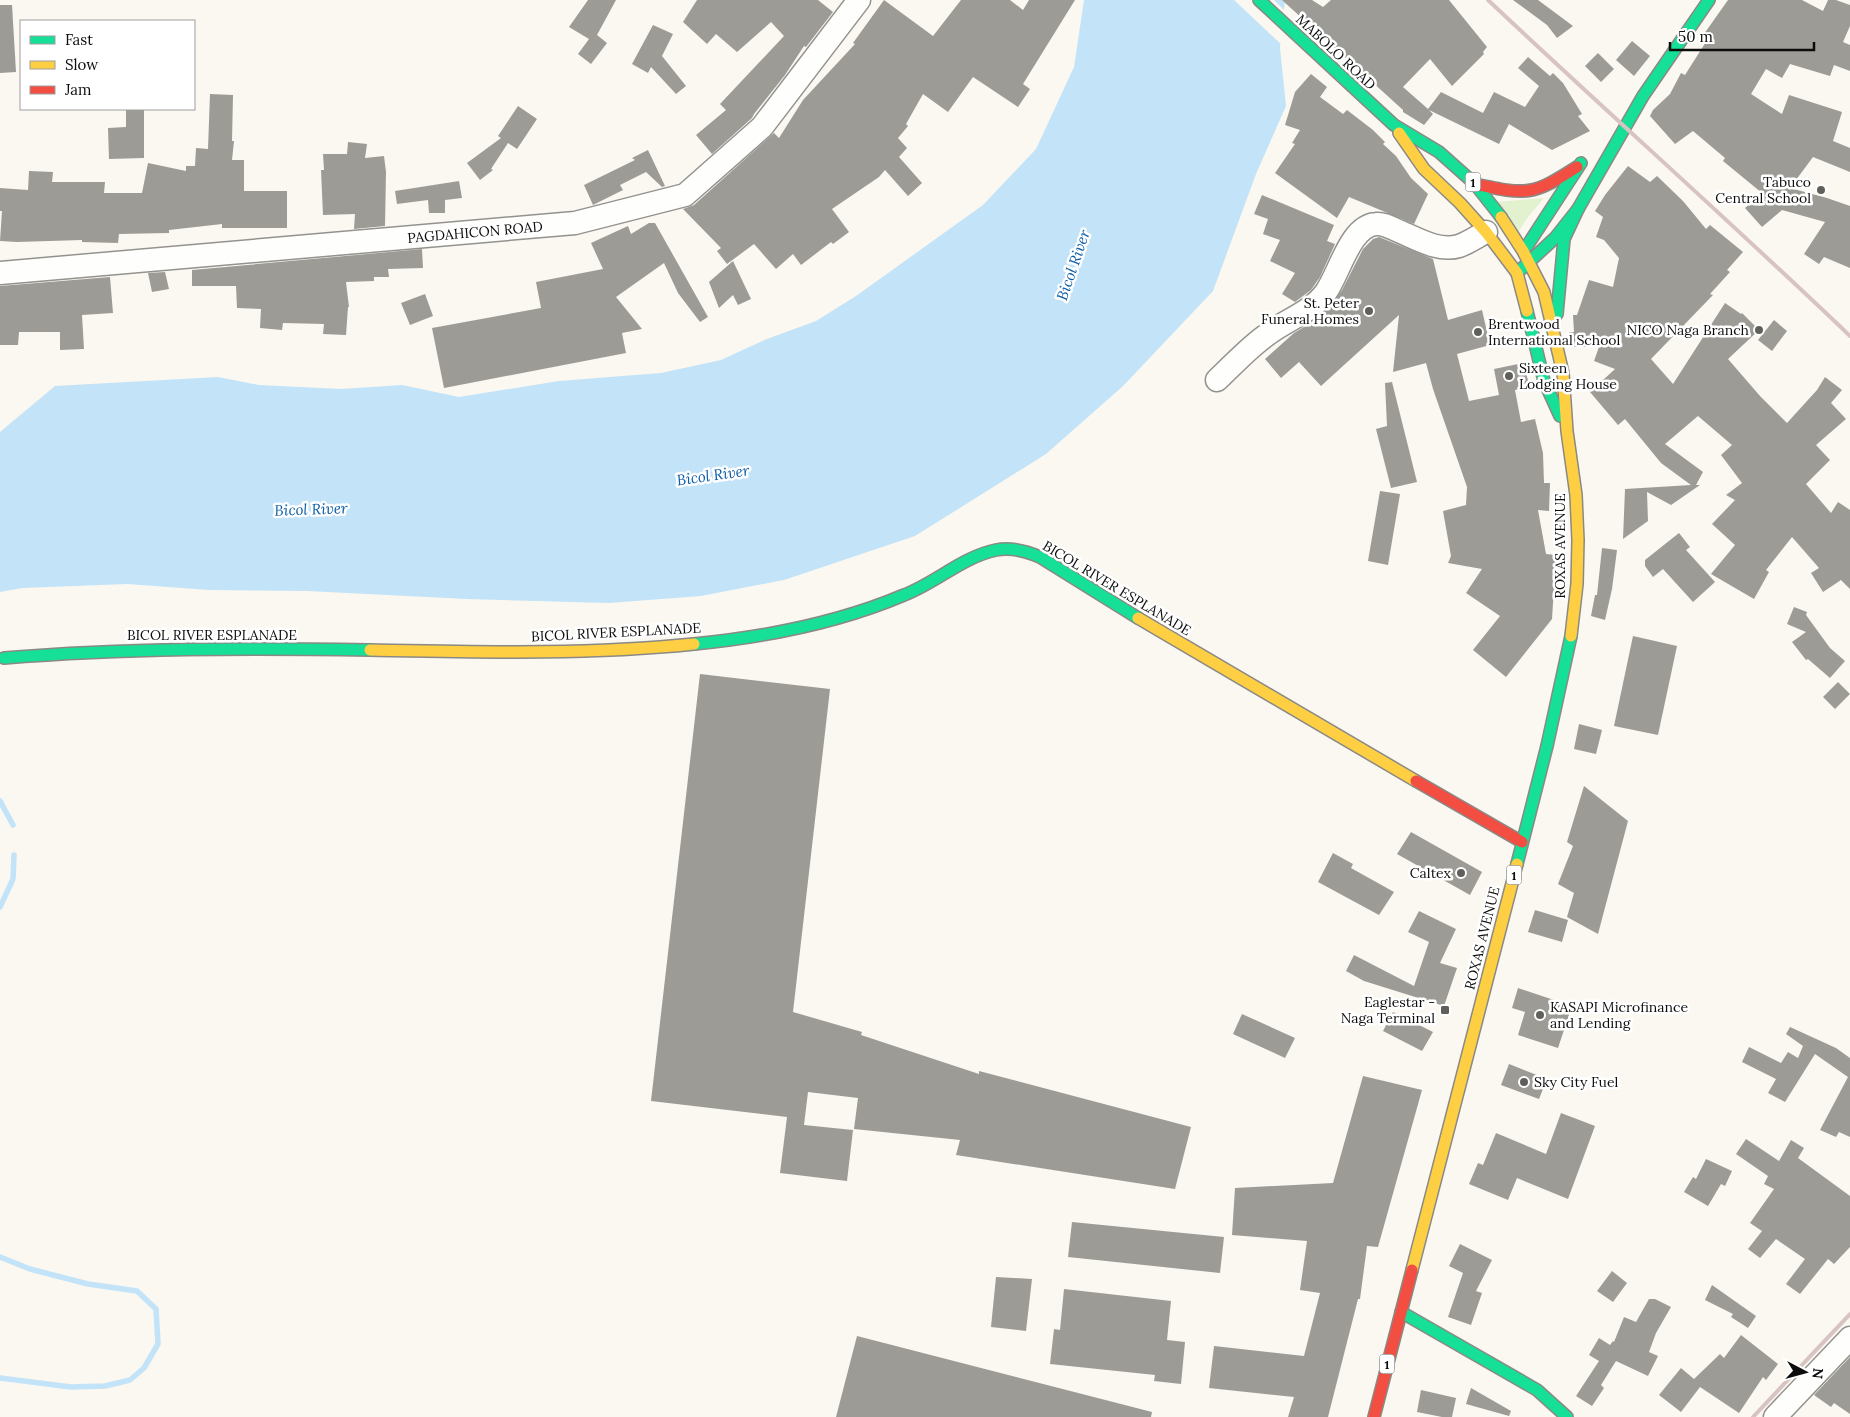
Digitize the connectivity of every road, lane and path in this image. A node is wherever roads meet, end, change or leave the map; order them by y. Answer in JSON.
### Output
{"nodes":[{"id":1,"x":859,"y":0,"type":"edge"},
{"id":2,"x":1259,"y":0,"type":"edge"},
{"id":3,"x":1709,"y":0,"type":"edge"},
{"id":4,"x":1394,"y":125,"type":"junction"},
{"id":5,"x":1625,"y":128,"type":"junction"},
{"id":6,"x":1605,"y":141,"type":"dead end"},
{"id":7,"x":1588,"y":156,"type":"dead end"},
{"id":8,"x":1577,"y":167,"type":"junction"},
{"id":9,"x":1475,"y":184,"type":"junction"},
{"id":10,"x":1578,"y":209,"type":"junction"},
{"id":11,"x":1486,"y":232,"type":"junction"},
{"id":12,"x":1526,"y":256,"type":"junction"},
{"id":13,"x":1511,"y":262,"type":"junction"},
{"id":14,"x":1518,"y":272,"type":"junction"},
{"id":15,"x":0,"y":273,"type":"edge"},
{"id":16,"x":1556,"y":348,"type":"junction"},
{"id":17,"x":1217,"y":380,"type":"dead end"},
{"id":18,"x":1567,"y":431,"type":"junction"},
{"id":19,"x":4,"y":658,"type":"dead end"},
{"id":20,"x":1522,"y":842,"type":"junction"},
{"id":21,"x":1401,"y":1312,"type":"junction"},
{"id":22,"x":1850,"y":1338,"type":"edge"},
{"id":23,"x":1374,"y":1417,"type":"edge"},
{"id":24,"x":1566,"y":1417,"type":"edge"},
{"id":25,"x":1775,"y":1417,"type":"edge"}],
"edges":[{"from":1,"to":15,"type":"street","name":"PAGDAHICON ROAD"},
{"from":2,"to":4,"type":"main road","name":"MABOLO ROAD","number":"1"},
{"from":3,"to":5,"type":"main road"},
{"from":4,"to":9,"type":"main road","name":"MABOLO ROAD","number":"1"},
{"from":4,"to":11,"type":"main road","name":"MABOLO ROAD","number":"1"},
{"from":5,"to":6,"type":"main road"},
{"from":5,"to":10,"type":"main road"},
{"from":7,"to":8,"type":"main road"},
{"from":8,"to":9,"type":"main road"},
{"from":8,"to":12,"type":"main road"},
{"from":9,"to":12,"type":"main road","name":"MABOLO ROAD","number":"1"},
{"from":10,"to":12,"type":"main road"},
{"from":10,"to":16,"type":"main road"},
{"from":11,"to":13,"type":"main road","name":"MABOLO ROAD","number":"1"},
{"from":11,"to":17,"type":"street"},
{"from":12,"to":13,"type":"main road"},
{"from":12,"to":14,"type":"main road"},
{"from":12,"to":16,"type":"main road","name":"ROXAS AVENUE","number":"1"},
{"from":13,"to":14,"type":"main road","name":"ROXAS AVENUE","number":"1"},
{"from":14,"to":18,"type":"main road","name":"ROXAS AVENUE","number":"1"},
{"from":16,"to":18,"type":"main road","name":"ROXAS AVENUE","number":"1"},
{"from":18,"to":20,"type":"main road","name":"ROXAS AVENUE","number":"1"},
{"from":19,"to":20,"type":"main road","name":"BICOL RIVER ESPLANADE"},
{"from":20,"to":21,"type":"main road","name":"ROXAS AVENUE","number":"1"},
{"from":21,"to":23,"type":"main road","name":"ROXAS AVENUE","number":"1"},
{"from":21,"to":24,"type":"main road"},
{"from":22,"to":25,"type":"street"}]}
